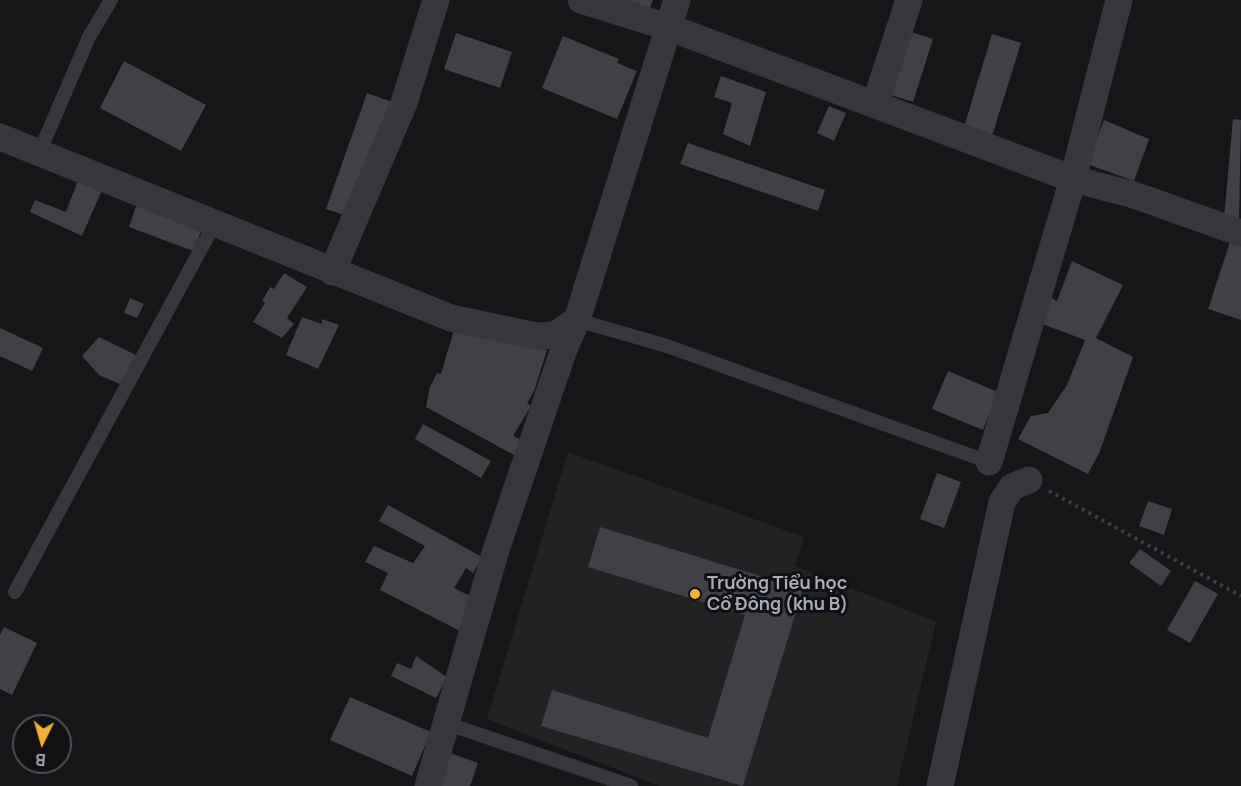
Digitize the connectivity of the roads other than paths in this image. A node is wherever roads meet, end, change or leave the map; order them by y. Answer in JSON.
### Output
{"nodes":[{"id":1,"x":111,"y":0,"type":"edge"},
{"id":2,"x":436,"y":0,"type":"edge"},
{"id":3,"x":581,"y":0,"type":"edge"},
{"id":4,"x":677,"y":0,"type":"edge"},
{"id":5,"x":909,"y":0,"type":"edge"},
{"id":6,"x":1119,"y":0,"type":"edge"},
{"id":7,"x":668,"y":27,"type":"junction"},
{"id":8,"x":875,"y":104,"type":"junction"},
{"id":9,"x":0,"y":137,"type":"edge"},
{"id":10,"x":39,"y":153,"type":"junction"},
{"id":11,"x":1073,"y":179,"type":"junction"},
{"id":12,"x":215,"y":223,"type":"junction"},
{"id":13,"x":1241,"y":233,"type":"edge"},
{"id":14,"x":332,"y":272,"type":"junction"},
{"id":15,"x":578,"y":320,"type":"junction"},
{"id":16,"x":989,"y":462,"type":"joint"},
{"id":17,"x":1029,"y":480,"type":"road end"},
{"id":18,"x":15,"y":592,"type":"dead end"},
{"id":19,"x":448,"y":724,"type":"junction"},
{"id":20,"x":428,"y":786,"type":"edge"},
{"id":21,"x":631,"y":786,"type":"edge"},
{"id":22,"x":940,"y":786,"type":"edge"}],
"edges":[{"from":1,"to":10,"type":"lane"},
{"from":2,"to":14,"type":"street"},
{"from":3,"to":7,"type":"street"},
{"from":4,"to":7,"type":"street"},
{"from":5,"to":8,"type":"street"},
{"from":6,"to":11,"type":"street"},
{"from":7,"to":8,"type":"street"},
{"from":7,"to":15,"type":"street"},
{"from":8,"to":11,"type":"street"},
{"from":9,"to":10,"type":"street"},
{"from":10,"to":12,"type":"street"},
{"from":11,"to":13,"type":"street"},
{"from":11,"to":16,"type":"street"},
{"from":12,"to":14,"type":"street"},
{"from":12,"to":18,"type":"lane"},
{"from":14,"to":15,"type":"street"},
{"from":15,"to":16,"type":"lane"},
{"from":15,"to":19,"type":"street"},
{"from":17,"to":22,"type":"street"},
{"from":19,"to":20,"type":"street"},
{"from":19,"to":21,"type":"lane"}]}
